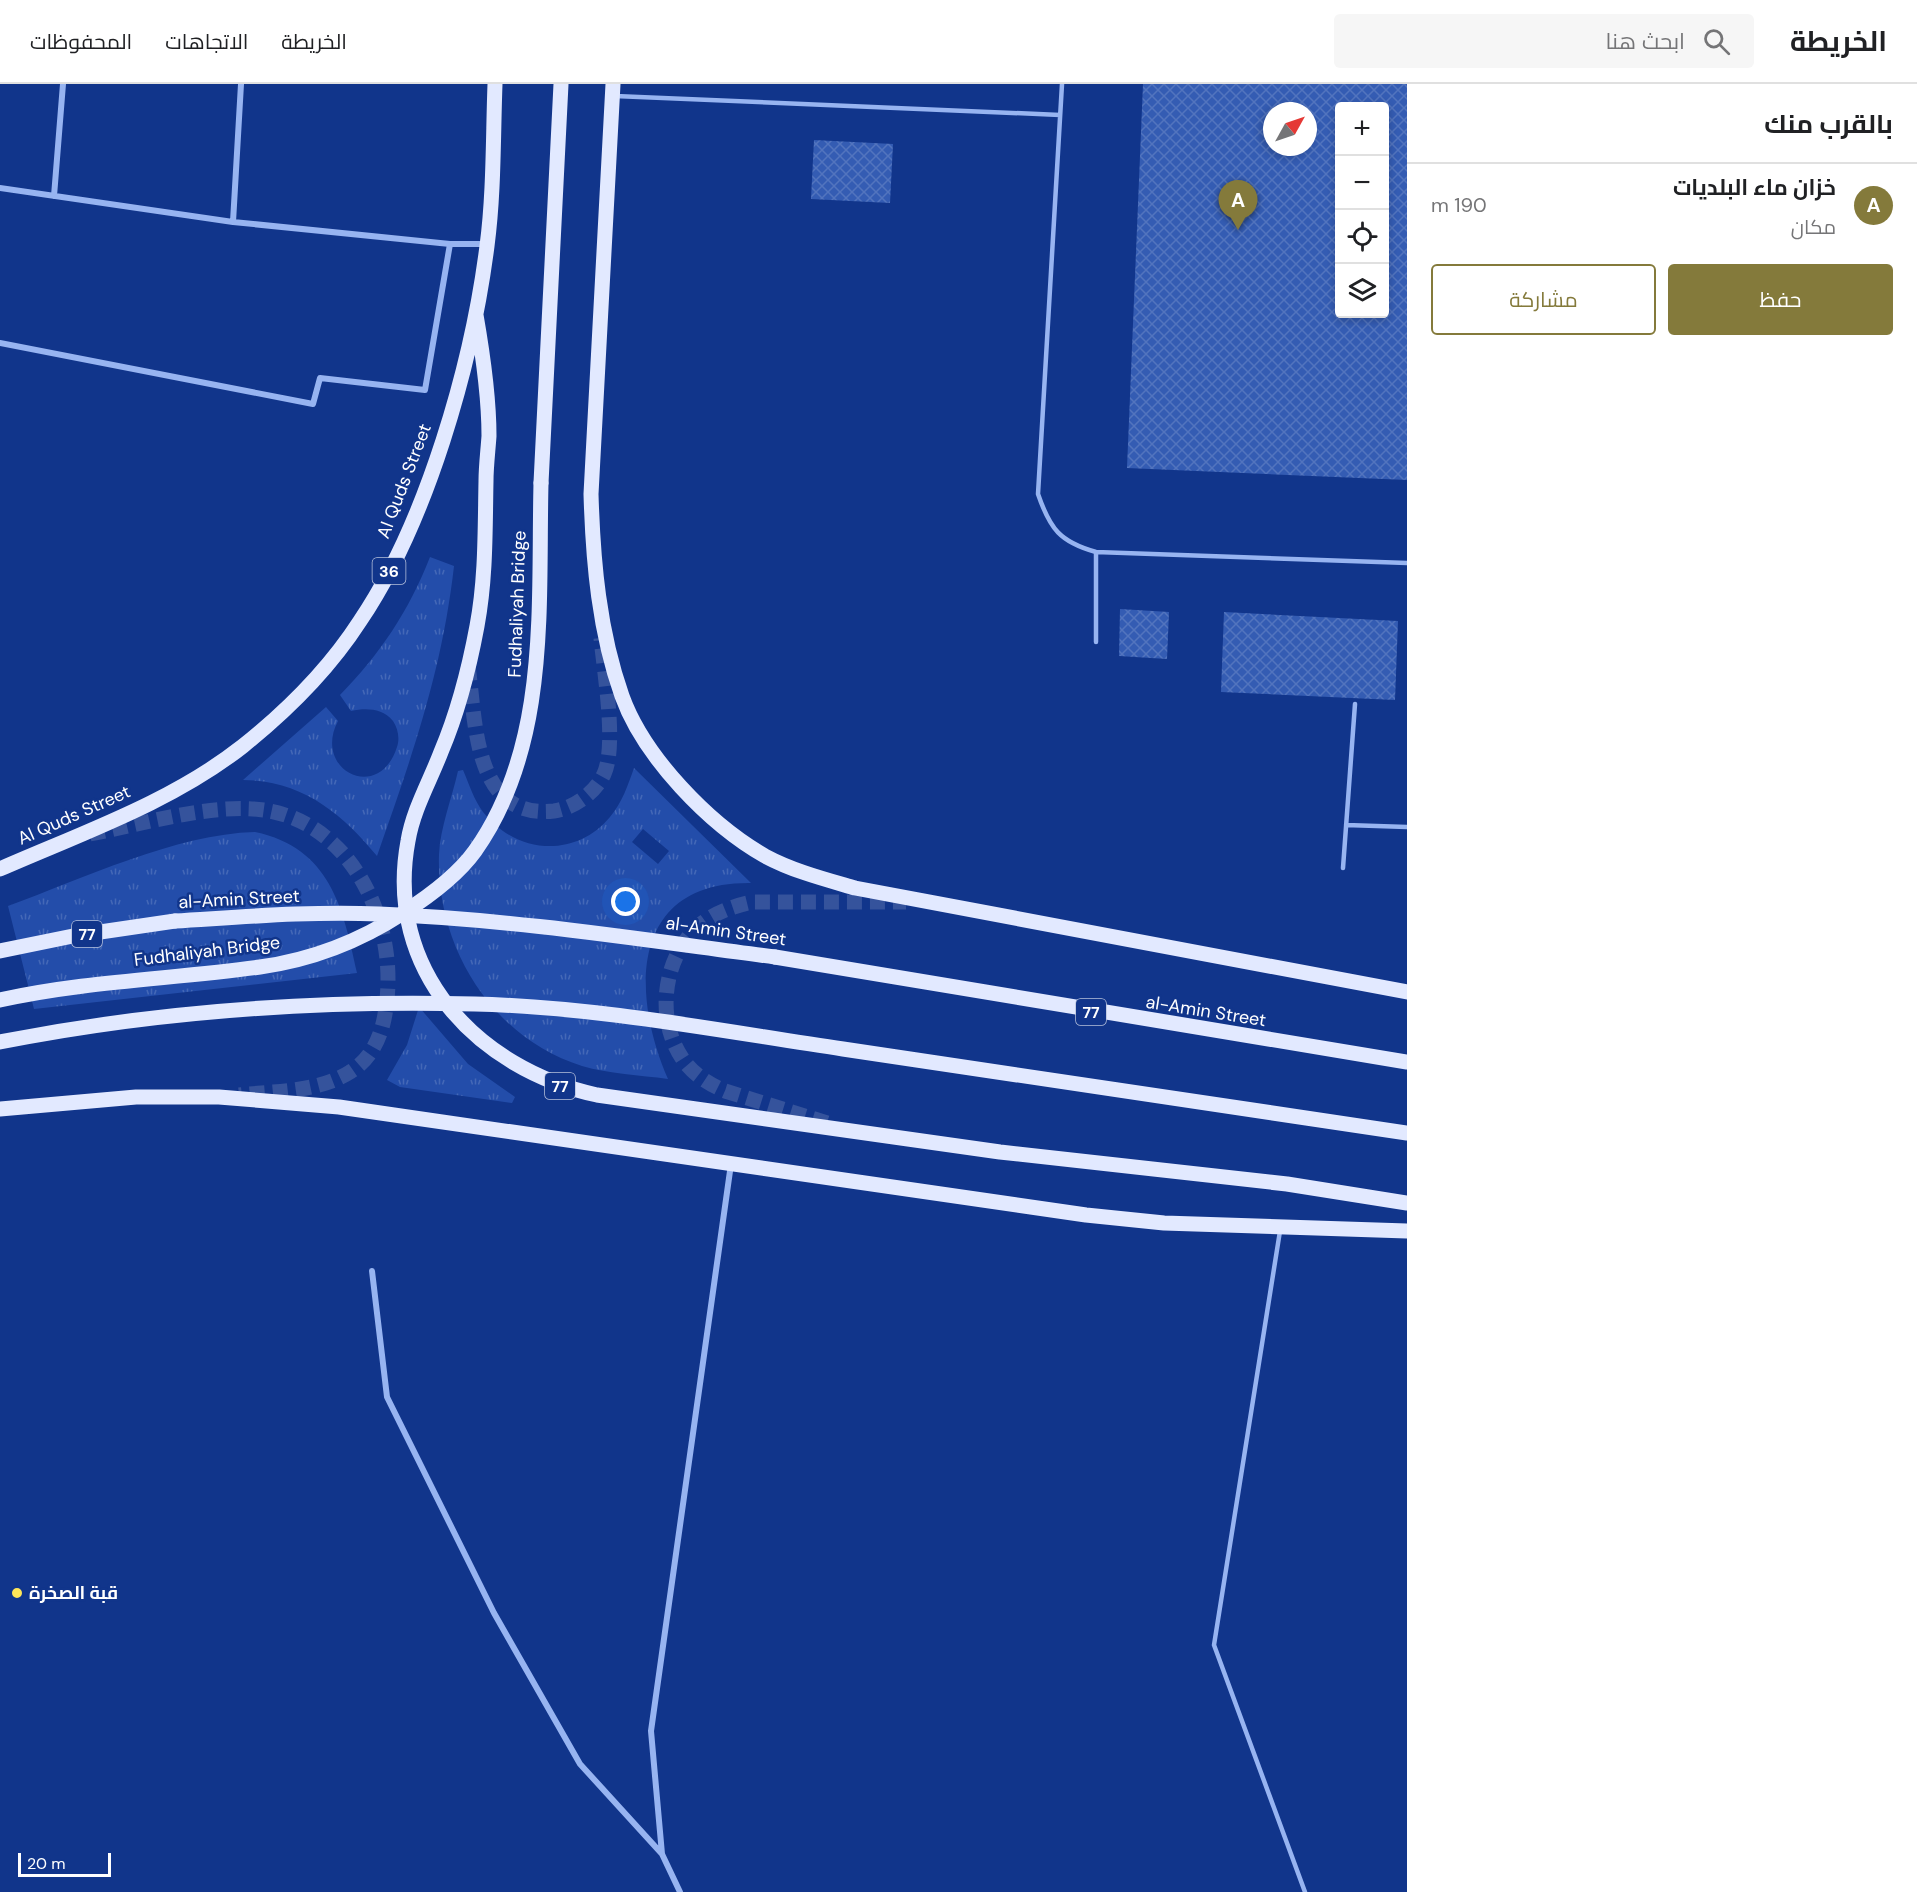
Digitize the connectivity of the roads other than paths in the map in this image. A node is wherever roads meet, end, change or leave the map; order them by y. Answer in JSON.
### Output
{"nodes":[{"id":1,"x":63,"y":84,"type":"edge"},
{"id":2,"x":241,"y":84,"type":"edge"},
{"id":3,"x":495,"y":84,"type":"edge"},
{"id":4,"x":561,"y":84,"type":"edge"},
{"id":5,"x":1062,"y":84,"type":"edge"},
{"id":6,"x":613,"y":90,"type":"edge"},
{"id":7,"x":1060,"y":115,"type":"junction"},
{"id":8,"x":0,"y":188,"type":"edge"},
{"id":9,"x":54,"y":196,"type":"junction"},
{"id":10,"x":233,"y":222,"type":"junction"},
{"id":11,"x":450,"y":244,"type":"junction"},
{"id":12,"x":488,"y":244,"type":"junction"},
{"id":13,"x":476,"y":315,"type":"junction"},
{"id":14,"x":0,"y":343,"type":"edge"},
{"id":15,"x":1096,"y":552,"type":"junction"},
{"id":16,"x":1407,"y":563,"type":"edge"},
{"id":17,"x":1096,"y":642,"type":"dead end"},
{"id":18,"x":1355,"y":704,"type":"dead end"},
{"id":19,"x":1346,"y":825,"type":"junction"},
{"id":20,"x":1407,"y":827,"type":"edge"},
{"id":21,"x":0,"y":868,"type":"edge"},
{"id":22,"x":1343,"y":868,"type":"dead end"},
{"id":23,"x":0,"y":951,"type":"edge"},
{"id":24,"x":1407,"y":992,"type":"edge"},
{"id":25,"x":0,"y":1000,"type":"edge"},
{"id":26,"x":0,"y":1042,"type":"edge"},
{"id":27,"x":1407,"y":1062,"type":"edge"},
{"id":28,"x":0,"y":1108,"type":"edge"},
{"id":29,"x":1407,"y":1133,"type":"edge"},
{"id":30,"x":731,"y":1163,"type":"junction"},
{"id":31,"x":1407,"y":1203,"type":"edge"},
{"id":32,"x":1281,"y":1228,"type":"junction"},
{"id":33,"x":1407,"y":1231,"type":"edge"},
{"id":34,"x":372,"y":1271,"type":"dead end"},
{"id":35,"x":662,"y":1854,"type":"junction"},
{"id":36,"x":680,"y":1892,"type":"edge"},
{"id":37,"x":1305,"y":1892,"type":"edge"}],
"edges":[{"from":1,"to":9,"type":"street"},
{"from":2,"to":10,"type":"street"},
{"from":3,"to":12,"type":"main road","name":"Al Quds Street","number":"36"},
{"from":4,"to":25,"type":"main road","name":"Fudhaliyah Bridge","bridge":true},
{"from":5,"to":7,"type":"lane"},
{"from":6,"to":7,"type":"lane"},
{"from":6,"to":24,"type":"main road"},
{"from":7,"to":15,"type":"lane"},
{"from":8,"to":9,"type":"street"},
{"from":9,"to":10,"type":"street"},
{"from":10,"to":11,"type":"street"},
{"from":11,"to":12,"type":"street"},
{"from":11,"to":14,"type":"street"},
{"from":12,"to":13,"type":"main road","name":"Al Quds Street","number":"36"},
{"from":13,"to":21,"type":"main road","name":"Al Quds Street","number":"36"},
{"from":13,"to":31,"type":"main road","number":"77"},
{"from":15,"to":16,"type":"lane"},
{"from":15,"to":17,"type":"lane"},
{"from":18,"to":19,"type":"lane"},
{"from":19,"to":20,"type":"lane"},
{"from":19,"to":22,"type":"lane"},
{"from":23,"to":27,"type":"main road","name":"al-Amin Street","number":"77","bridge":true},
{"from":26,"to":29,"type":"main road","bridge":true},
{"from":28,"to":30,"type":"main road"},
{"from":30,"to":32,"type":"main road"},
{"from":30,"to":35,"type":"street"},
{"from":32,"to":33,"type":"main road"},
{"from":32,"to":37,"type":"lane"},
{"from":34,"to":35,"type":"street"},
{"from":35,"to":36,"type":"street"}]}
